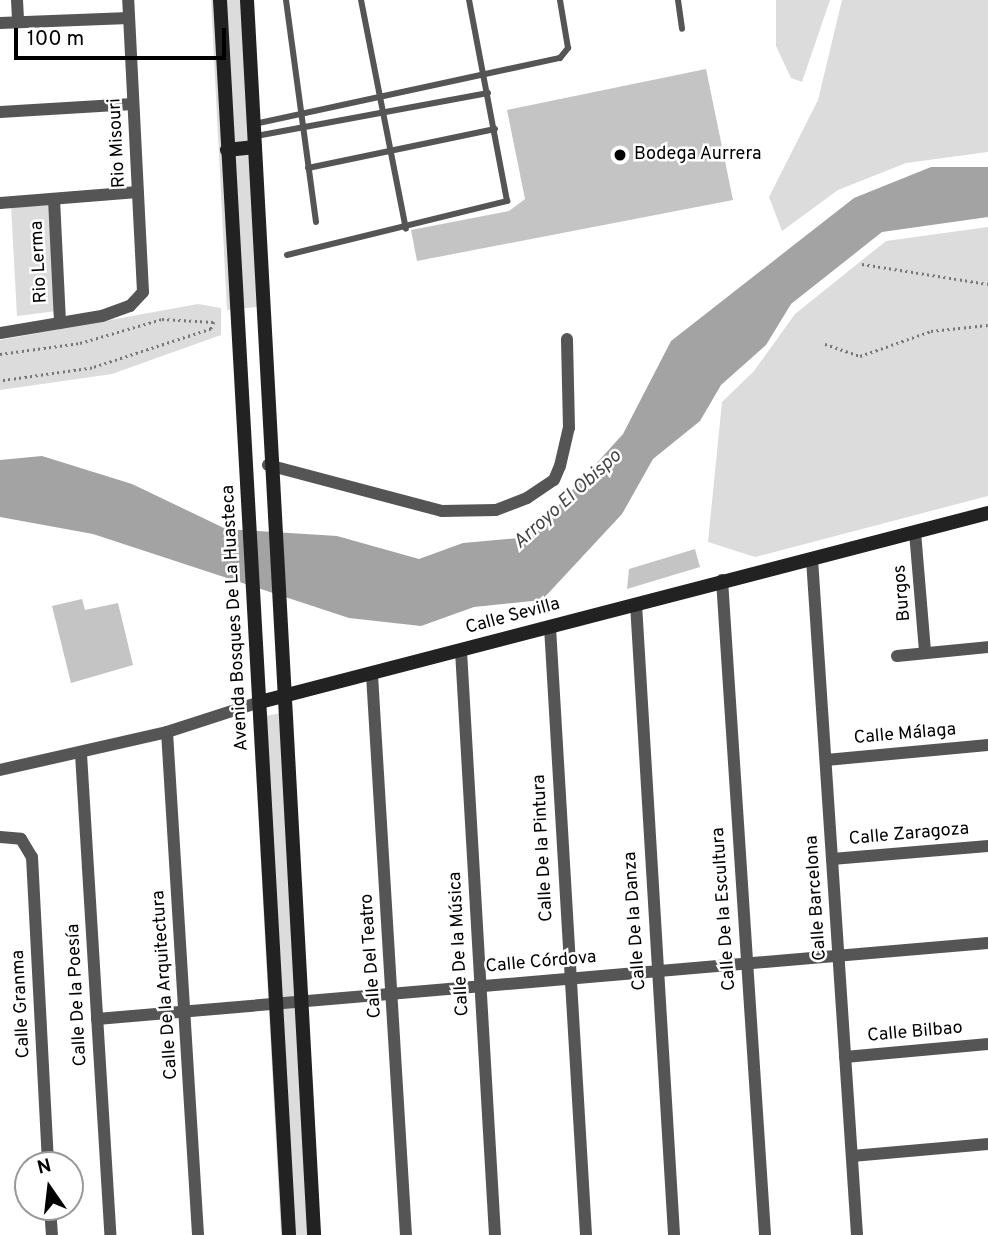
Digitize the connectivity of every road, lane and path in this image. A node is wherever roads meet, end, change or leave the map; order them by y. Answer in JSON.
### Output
{"nodes":[{"id":1,"x":17,"y":0,"type":"edge"},
{"id":2,"x":128,"y":0,"type":"edge"},
{"id":3,"x":220,"y":0,"type":"edge"},
{"id":4,"x":247,"y":0,"type":"edge"},
{"id":5,"x":286,"y":0,"type":"edge"},
{"id":6,"x":361,"y":0,"type":"edge"},
{"id":7,"x":469,"y":0,"type":"edge"},
{"id":8,"x":560,"y":0,"type":"edge"},
{"id":9,"x":678,"y":0,"type":"edge"},
{"id":10,"x":129,"y":18,"type":"junction"},
{"id":11,"x":18,"y":22,"type":"junction"},
{"id":12,"x":0,"y":23,"type":"edge"},
{"id":13,"x":682,"y":29,"type":"dead end"},
{"id":14,"x":485,"y":76,"type":"junction"},
{"id":15,"x":488,"y":93,"type":"junction"},
{"id":16,"x":380,"y":98,"type":"junction"},
{"id":17,"x":133,"y":104,"type":"junction"},
{"id":18,"x":0,"y":112,"type":"edge"},
{"id":19,"x":300,"y":114,"type":"junction"},
{"id":20,"x":382,"y":114,"type":"junction"},
{"id":21,"x":301,"y":127,"type":"junction"},
{"id":22,"x":495,"y":129,"type":"junction"},
{"id":23,"x":254,"y":136,"type":"junction"},
{"id":24,"x":227,"y":150,"type":"junction"},
{"id":25,"x":389,"y":150,"type":"junction"},
{"id":26,"x":307,"y":168,"type":"junction"},
{"id":27,"x":138,"y":192,"type":"junction"},
{"id":28,"x":54,"y":200,"type":"junction"},
{"id":29,"x":0,"y":203,"type":"edge"},
{"id":30,"x":316,"y":222,"type":"dead end"},
{"id":31,"x":406,"y":229,"type":"junction"},
{"id":32,"x":287,"y":255,"type":"dead end"},
{"id":33,"x":862,"y":264,"type":"dead end"},
{"id":34,"x":988,"y":284,"type":"edge"},
{"id":35,"x":60,"y":323,"type":"junction"},
{"id":36,"x":988,"y":325,"type":"edge"},
{"id":37,"x":0,"y":333,"type":"edge"},
{"id":38,"x":567,"y":339,"type":"dead end"},
{"id":39,"x":825,"y":344,"type":"dead end"},
{"id":40,"x":0,"y":354,"type":"edge"},
{"id":41,"x":0,"y":381,"type":"edge"},
{"id":42,"x":246,"y":453,"type":"junction"},
{"id":43,"x":268,"y":466,"type":"junction"},
{"id":44,"x":988,"y":513,"type":"edge"},
{"id":45,"x":915,"y":532,"type":"junction"},
{"id":46,"x":812,"y":559,"type":"junction"},
{"id":47,"x":722,"y":580,"type":"junction"},
{"id":48,"x":636,"y":604,"type":"junction"},
{"id":49,"x":550,"y":626,"type":"junction"},
{"id":50,"x":988,"y":647,"type":"edge"},
{"id":51,"x":461,"y":650,"type":"junction"},
{"id":52,"x":925,"y":651,"type":"junction"},
{"id":53,"x":901,"y":654,"type":"dead end"},
{"id":54,"x":372,"y":674,"type":"junction"},
{"id":55,"x":283,"y":697,"type":"junction"},
{"id":56,"x":260,"y":702,"type":"junction"},
{"id":57,"x":167,"y":732,"type":"junction"},
{"id":58,"x":988,"y":745,"type":"edge"},
{"id":59,"x":81,"y":754,"type":"junction"},
{"id":60,"x":826,"y":760,"type":"junction"},
{"id":61,"x":0,"y":770,"type":"edge"},
{"id":62,"x":0,"y":837,"type":"edge"},
{"id":63,"x":988,"y":846,"type":"edge"},
{"id":64,"x":832,"y":859,"type":"junction"},
{"id":65,"x":988,"y":943,"type":"edge"},
{"id":66,"x":839,"y":956,"type":"junction"},
{"id":67,"x":746,"y":964,"type":"junction"},
{"id":68,"x":658,"y":972,"type":"junction"},
{"id":69,"x":569,"y":978,"type":"junction"},
{"id":70,"x":480,"y":986,"type":"junction"},
{"id":71,"x":393,"y":994,"type":"junction"},
{"id":72,"x":302,"y":1002,"type":"junction"},
{"id":73,"x":275,"y":1005,"type":"junction"},
{"id":74,"x":186,"y":1010,"type":"junction"},
{"id":75,"x":97,"y":1018,"type":"junction"},
{"id":76,"x":988,"y":1044,"type":"edge"},
{"id":77,"x":845,"y":1057,"type":"junction"},
{"id":78,"x":988,"y":1144,"type":"edge"},
{"id":79,"x":47,"y":1151,"type":"edge"},
{"id":80,"x":852,"y":1156,"type":"junction"},
{"id":81,"x":110,"y":1235,"type":"edge"},
{"id":82,"x":198,"y":1235,"type":"edge"},
{"id":83,"x":289,"y":1235,"type":"edge"},
{"id":84,"x":314,"y":1235,"type":"edge"},
{"id":85,"x":406,"y":1235,"type":"edge"},
{"id":86,"x":495,"y":1235,"type":"edge"},
{"id":87,"x":586,"y":1235,"type":"edge"},
{"id":88,"x":674,"y":1235,"type":"edge"},
{"id":89,"x":765,"y":1235,"type":"edge"},
{"id":90,"x":856,"y":1235,"type":"edge"}],
"edges":[{"from":1,"to":11,"type":"street"},
{"from":2,"to":10,"type":"street","name":"Rio Misouri"},
{"from":3,"to":24,"type":"street","name":"Avenida Bosques De La Huasteca"},
{"from":4,"to":23,"type":"street"},
{"from":5,"to":19,"type":"lane"},
{"from":6,"to":16,"type":"lane"},
{"from":7,"to":14,"type":"lane"},
{"from":8,"to":14,"type":"lane"},
{"from":9,"to":13,"type":"lane"},
{"from":10,"to":11,"type":"street"},
{"from":10,"to":17,"type":"street","name":"Rio Misouri"},
{"from":11,"to":12,"type":"street"},
{"from":14,"to":15,"type":"lane"},
{"from":14,"to":16,"type":"lane"},
{"from":15,"to":20,"type":"lane"},
{"from":15,"to":22,"type":"lane"},
{"from":16,"to":19,"type":"lane"},
{"from":16,"to":20,"type":"lane"},
{"from":17,"to":18,"type":"street"},
{"from":17,"to":27,"type":"street","name":"Rio Misouri"},
{"from":19,"to":21,"type":"lane"},
{"from":19,"to":23,"type":"lane"},
{"from":20,"to":21,"type":"lane"},
{"from":20,"to":25,"type":"lane"},
{"from":21,"to":23,"type":"lane"},
{"from":21,"to":26,"type":"lane"},
{"from":22,"to":25,"type":"lane"},
{"from":22,"to":31,"type":"lane"},
{"from":23,"to":24,"type":"street"},
{"from":23,"to":43,"type":"street"},
{"from":24,"to":42,"type":"street","name":"Avenida Bosques De La Huasteca"},
{"from":25,"to":26,"type":"lane"},
{"from":25,"to":31,"type":"lane"},
{"from":26,"to":30,"type":"lane"},
{"from":27,"to":28,"type":"street"},
{"from":27,"to":35,"type":"street","name":"Rio Misouri"},
{"from":28,"to":29,"type":"street"},
{"from":28,"to":35,"type":"street","name":"Rio Lerma"},
{"from":31,"to":32,"type":"lane"},
{"from":33,"to":34,"type":"path"},
{"from":35,"to":37,"type":"street"},
{"from":36,"to":39,"type":"path"},
{"from":38,"to":43,"type":"street"},
{"from":40,"to":41,"type":"path"},
{"from":42,"to":43,"type":"street"},
{"from":42,"to":56,"type":"street","name":"Avenida Bosques De La Huasteca"},
{"from":43,"to":55,"type":"street"},
{"from":44,"to":45,"type":"street","name":"Calle Sevilla"},
{"from":45,"to":46,"type":"street","name":"Calle Sevilla"},
{"from":45,"to":52,"type":"street","name":"Burgos"},
{"from":46,"to":47,"type":"street","name":"Calle Sevilla"},
{"from":46,"to":60,"type":"street","name":"Calle Barcelona"},
{"from":47,"to":48,"type":"street","name":"Calle Sevilla"},
{"from":47,"to":67,"type":"street","name":"Calle De la Escultura"},
{"from":48,"to":49,"type":"street","name":"Calle Sevilla"},
{"from":48,"to":68,"type":"street","name":"Calle De la Danza"},
{"from":49,"to":51,"type":"street","name":"Calle Sevilla"},
{"from":49,"to":69,"type":"street","name":"Calle De la Pintura"},
{"from":50,"to":52,"type":"street"},
{"from":51,"to":54,"type":"street","name":"Calle Sevilla"},
{"from":51,"to":70,"type":"street","name":"Calle De la Música"},
{"from":52,"to":53,"type":"street"},
{"from":54,"to":55,"type":"street","name":"Calle Sevilla"},
{"from":54,"to":71,"type":"street","name":"Calle Del Teatro"},
{"from":55,"to":56,"type":"street","name":"Calle Sevilla"},
{"from":55,"to":72,"type":"street"},
{"from":56,"to":57,"type":"street","name":"Calle Sevilla"},
{"from":56,"to":73,"type":"street","name":"Avenida Bosques De La Huasteca"},
{"from":57,"to":59,"type":"street","name":"Calle Sevilla"},
{"from":57,"to":74,"type":"street","name":"Calle De la Arquitectura"},
{"from":58,"to":60,"type":"street","name":"Calle Málaga"},
{"from":59,"to":61,"type":"street","name":"Calle Sevilla"},
{"from":59,"to":75,"type":"street","name":"Calle De la Poesía"},
{"from":60,"to":64,"type":"street","name":"Calle Barcelona"},
{"from":62,"to":79,"type":"street","name":"Calle Granma"},
{"from":63,"to":64,"type":"street","name":"Calle Zaragoza"},
{"from":64,"to":66,"type":"street","name":"Calle Barcelona"},
{"from":65,"to":66,"type":"street","name":"Calle Córdova"},
{"from":66,"to":67,"type":"street","name":"Calle Córdova"},
{"from":66,"to":77,"type":"street","name":"Calle Barcelona"},
{"from":67,"to":68,"type":"street","name":"Calle Córdova"},
{"from":67,"to":89,"type":"street","name":"Calle De la Escultura"},
{"from":68,"to":69,"type":"street","name":"Calle Córdova"},
{"from":68,"to":88,"type":"street","name":"Calle De la Danza"},
{"from":69,"to":70,"type":"street","name":"Calle Córdova"},
{"from":69,"to":87,"type":"street","name":"Calle De la Pintura"},
{"from":70,"to":71,"type":"street","name":"Calle Córdova"},
{"from":70,"to":86,"type":"street","name":"Calle De la Música"},
{"from":71,"to":72,"type":"street","name":"Calle Córdova"},
{"from":71,"to":85,"type":"street","name":"Calle Del Teatro"},
{"from":72,"to":73,"type":"street","name":"Calle Córdova"},
{"from":72,"to":84,"type":"street"},
{"from":73,"to":74,"type":"street","name":"Calle Córdova"},
{"from":73,"to":83,"type":"street","name":"Avenida Bosques De La Huasteca"},
{"from":74,"to":75,"type":"street","name":"Calle Córdova"},
{"from":74,"to":82,"type":"street","name":"Calle De la Arquitectura"},
{"from":75,"to":81,"type":"street","name":"Calle De la Poesía"},
{"from":76,"to":77,"type":"street","name":"Calle Bilbao"},
{"from":77,"to":80,"type":"street","name":"Calle Barcelona"},
{"from":78,"to":80,"type":"street"},
{"from":80,"to":90,"type":"street","name":"Calle Barcelona"}]}
